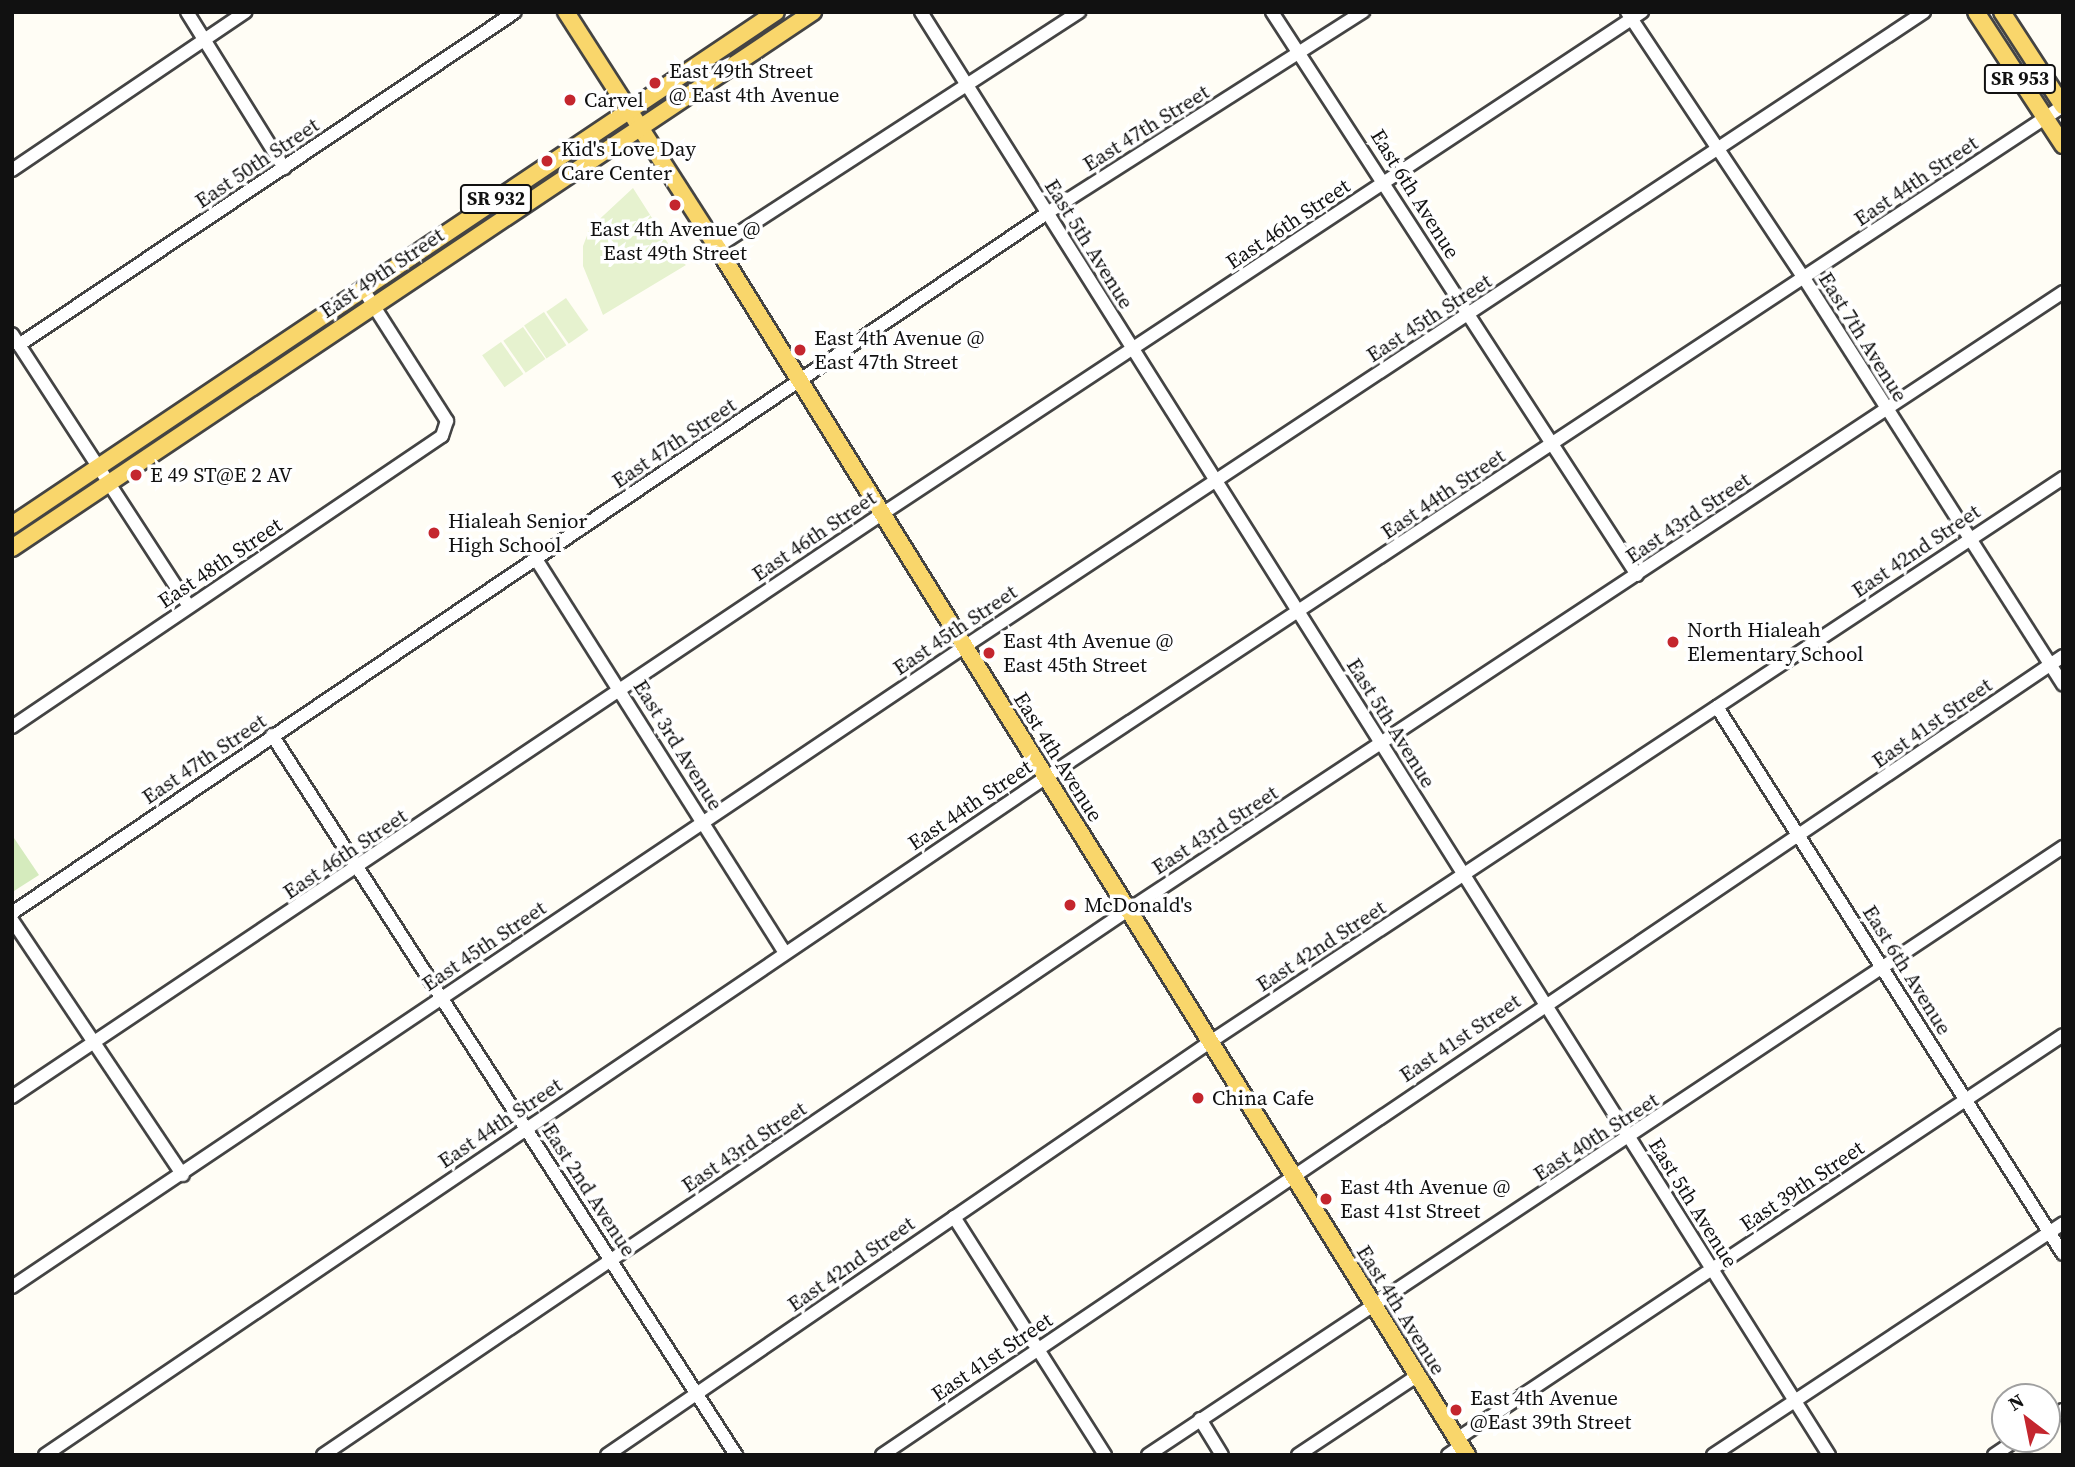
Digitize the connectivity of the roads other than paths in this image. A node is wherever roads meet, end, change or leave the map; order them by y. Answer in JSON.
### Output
{"nodes":[{"id":1,"x":187,"y":12,"type":"edge"},
{"id":2,"x":246,"y":12,"type":"edge"},
{"id":3,"x":515,"y":12,"type":"edge"},
{"id":4,"x":566,"y":12,"type":"edge"},
{"id":5,"x":776,"y":12,"type":"edge"},
{"id":6,"x":813,"y":12,"type":"edge"},
{"id":7,"x":921,"y":12,"type":"edge"},
{"id":8,"x":1079,"y":12,"type":"edge"},
{"id":9,"x":1272,"y":12,"type":"edge"},
{"id":10,"x":1363,"y":12,"type":"edge"},
{"id":11,"x":1924,"y":12,"type":"edge"},
{"id":12,"x":1976,"y":12,"type":"edge"},
{"id":13,"x":2002,"y":12,"type":"edge"},
{"id":14,"x":1633,"y":15,"type":"edge"},
{"id":15,"x":205,"y":40,"type":"junction"},
{"id":16,"x":1302,"y":52,"type":"junction"},
{"id":17,"x":968,"y":83,"type":"junction"},
{"id":18,"x":2063,"y":106,"type":"edge"},
{"id":19,"x":630,"y":108,"type":"junction"},
{"id":20,"x":2045,"y":118,"type":"junction"},
{"id":21,"x":640,"y":125,"type":"junction"},
{"id":22,"x":2063,"y":145,"type":"edge"},
{"id":23,"x":1718,"y":146,"type":"junction"},
{"id":24,"x":284,"y":168,"type":"junction"},
{"id":25,"x":12,"y":170,"type":"edge"},
{"id":26,"x":1385,"y":182,"type":"junction"},
{"id":27,"x":1047,"y":213,"type":"junction"},
{"id":28,"x":717,"y":247,"type":"junction"},
{"id":29,"x":1804,"y":278,"type":"junction"},
{"id":30,"x":363,"y":289,"type":"junction"},
{"id":31,"x":2063,"y":292,"type":"edge"},
{"id":32,"x":373,"y":305,"type":"junction"},
{"id":33,"x":1468,"y":316,"type":"junction"},
{"id":34,"x":16,"y":339,"type":"edge"},
{"id":35,"x":1133,"y":350,"type":"junction"},
{"id":36,"x":800,"y":382,"type":"junction"},
{"id":37,"x":1884,"y":409,"type":"junction"},
{"id":38,"x":1550,"y":446,"type":"junction"},
{"id":39,"x":99,"y":467,"type":"junction"},
{"id":40,"x":2063,"y":478,"type":"edge"},
{"id":41,"x":1217,"y":480,"type":"junction"},
{"id":42,"x":108,"y":483,"type":"junction"},
{"id":43,"x":881,"y":514,"type":"junction"},
{"id":44,"x":12,"y":525,"type":"edge"},
{"id":45,"x":1970,"y":539,"type":"junction"},
{"id":46,"x":12,"y":548,"type":"edge"},
{"id":47,"x":536,"y":559,"type":"junction"},
{"id":48,"x":1637,"y":575,"type":"junction"},
{"id":49,"x":189,"y":607,"type":"junction"},
{"id":50,"x":1299,"y":613,"type":"junction"},
{"id":51,"x":964,"y":647,"type":"junction"},
{"id":52,"x":2063,"y":656,"type":"edge"},
{"id":53,"x":2050,"y":664,"type":"junction"},
{"id":54,"x":2063,"y":685,"type":"edge"},
{"id":55,"x":620,"y":690,"type":"junction"},
{"id":56,"x":1717,"y":707,"type":"junction"},
{"id":57,"x":12,"y":727,"type":"edge"},
{"id":58,"x":272,"y":735,"type":"junction"},
{"id":59,"x":1382,"y":743,"type":"junction"},
{"id":60,"x":1045,"y":778,"type":"junction"},
{"id":61,"x":704,"y":823,"type":"junction"},
{"id":62,"x":1801,"y":836,"type":"junction"},
{"id":63,"x":2063,"y":847,"type":"edge"},
{"id":64,"x":358,"y":869,"type":"junction"},
{"id":65,"x":1464,"y":876,"type":"junction"},
{"id":66,"x":1128,"y":910,"type":"junction"},
{"id":67,"x":12,"y":913,"type":"edge"},
{"id":68,"x":12,"y":920,"type":"edge"},
{"id":69,"x":785,"y":953,"type":"junction"},
{"id":70,"x":1884,"y":968,"type":"junction"},
{"id":71,"x":442,"y":997,"type":"junction"},
{"id":72,"x":1546,"y":1003,"type":"junction"},
{"id":73,"x":2063,"y":1035,"type":"edge"},
{"id":74,"x":96,"y":1042,"type":"junction"},
{"id":75,"x":1210,"y":1042,"type":"junction"},
{"id":76,"x":12,"y":1097,"type":"edge"},
{"id":77,"x":1964,"y":1101,"type":"junction"},
{"id":78,"x":526,"y":1129,"type":"junction"},
{"id":79,"x":1630,"y":1138,"type":"junction"},
{"id":80,"x":183,"y":1175,"type":"junction"},
{"id":81,"x":1293,"y":1176,"type":"junction"},
{"id":82,"x":954,"y":1217,"type":"junction"},
{"id":83,"x":2063,"y":1223,"type":"edge"},
{"id":84,"x":2049,"y":1233,"type":"junction"},
{"id":85,"x":2063,"y":1254,"type":"edge"},
{"id":86,"x":612,"y":1260,"type":"junction"},
{"id":87,"x":1711,"y":1269,"type":"junction"},
{"id":88,"x":12,"y":1287,"type":"edge"},
{"id":89,"x":1372,"y":1304,"type":"junction"},
{"id":90,"x":1037,"y":1349,"type":"junction"},
{"id":91,"x":1417,"y":1376,"type":"junction"},
{"id":92,"x":697,"y":1394,"type":"junction"},
{"id":93,"x":1795,"y":1399,"type":"junction"},
{"id":94,"x":1200,"y":1419,"type":"junction"},
{"id":95,"x":1458,"y":1449,"type":"edge"},
{"id":96,"x":45,"y":1455,"type":"edge"},
{"id":97,"x":323,"y":1455,"type":"edge"},
{"id":98,"x":607,"y":1455,"type":"edge"},
{"id":99,"x":736,"y":1455,"type":"edge"},
{"id":100,"x":882,"y":1455,"type":"edge"},
{"id":101,"x":1105,"y":1455,"type":"edge"},
{"id":102,"x":1148,"y":1455,"type":"edge"},
{"id":103,"x":1222,"y":1455,"type":"edge"},
{"id":104,"x":1298,"y":1455,"type":"edge"},
{"id":105,"x":1713,"y":1455,"type":"edge"},
{"id":106,"x":1829,"y":1455,"type":"edge"}],
"edges":[{"from":1,"to":15,"type":"street"},
{"from":2,"to":15,"type":"street"},
{"from":3,"to":24,"type":"street","name":"East 50th Street"},
{"from":4,"to":19,"type":"main road","name":"East 4th Avenue"},
{"from":5,"to":19,"type":"main road","name":"East 49th Street","number":"SR 932"},
{"from":6,"to":21,"type":"main road","name":"East 49th Street","number":"SR 932"},
{"from":7,"to":17,"type":"street","name":"East 5th Avenue"},
{"from":8,"to":17,"type":"street"},
{"from":9,"to":16,"type":"street","name":"East 6th Avenue"},
{"from":10,"to":16,"type":"street","name":"East 47th Street"},
{"from":11,"to":23,"type":"street","name":"East 45th Street"},
{"from":12,"to":20,"type":"main road","number":"SR 953"},
{"from":13,"to":18,"type":"main road","number":"SR 953"},
{"from":14,"to":23,"type":"street","name":"East 7th Avenue"},
{"from":14,"to":26,"type":"street","name":"East 46th Street"},
{"from":15,"to":24,"type":"street"},
{"from":15,"to":25,"type":"street"},
{"from":16,"to":26,"type":"street","name":"East 6th Avenue"},
{"from":16,"to":27,"type":"street","name":"East 47th Street"},
{"from":17,"to":27,"type":"street","name":"East 5th Avenue"},
{"from":17,"to":28,"type":"street"},
{"from":18,"to":20,"type":"street","name":"East 44th Street"},
{"from":19,"to":21,"type":"main road","name":"East 4th Avenue"},
{"from":19,"to":30,"type":"main road","name":"East 49th Street","number":"SR 932"},
{"from":20,"to":22,"type":"main road","number":"SR 953"},
{"from":20,"to":29,"type":"street","name":"East 44th Street"},
{"from":21,"to":28,"type":"main road","name":"East 4th Avenue"},
{"from":21,"to":32,"type":"main road","name":"East 49th Street","number":"SR 932"},
{"from":23,"to":29,"type":"street","name":"East 7th Avenue"},
{"from":23,"to":33,"type":"street","name":"East 45th Street"},
{"from":24,"to":34,"type":"street","name":"East 50th Street"},
{"from":26,"to":33,"type":"street","name":"East 6th Avenue"},
{"from":26,"to":35,"type":"street","name":"East 46th Street"},
{"from":27,"to":35,"type":"street","name":"East 5th Avenue"},
{"from":27,"to":36,"type":"street","name":"East 47th Street"},
{"from":28,"to":36,"type":"main road","name":"East 4th Avenue"},
{"from":29,"to":37,"type":"street","name":"East 7th Avenue"},
{"from":29,"to":38,"type":"street","name":"East 44th Street"},
{"from":30,"to":32,"type":"street"},
{"from":30,"to":39,"type":"main road","name":"East 49th Street","number":"SR 932"},
{"from":31,"to":37,"type":"street","name":"East 43rd Street"},
{"from":32,"to":42,"type":"main road","name":"East 49th Street","number":"SR 932"},
{"from":32,"to":49,"type":"street","name":"East 48th Street"},
{"from":33,"to":38,"type":"street","name":"East 6th Avenue"},
{"from":33,"to":41,"type":"street","name":"East 45th Street"},
{"from":34,"to":39,"type":"street"},
{"from":35,"to":41,"type":"street","name":"East 5th Avenue"},
{"from":35,"to":43,"type":"street","name":"East 46th Street"},
{"from":36,"to":43,"type":"main road","name":"East 4th Avenue"},
{"from":36,"to":47,"type":"street","name":"East 47th Street"},
{"from":37,"to":45,"type":"street","name":"East 7th Avenue"},
{"from":37,"to":48,"type":"street","name":"East 43rd Street"},
{"from":38,"to":48,"type":"street","name":"East 6th Avenue"},
{"from":38,"to":50,"type":"street","name":"East 44th Street"},
{"from":39,"to":42,"type":"street"},
{"from":39,"to":44,"type":"main road","name":"East 49th Street","number":"SR 932"},
{"from":40,"to":45,"type":"street","name":"East 42nd Street"},
{"from":41,"to":50,"type":"street","name":"East 5th Avenue"},
{"from":41,"to":51,"type":"street","name":"East 45th Street"},
{"from":42,"to":46,"type":"main road","name":"East 49th Street","number":"SR 932"},
{"from":42,"to":49,"type":"street"},
{"from":43,"to":51,"type":"main road","name":"East 4th Avenue"},
{"from":43,"to":55,"type":"street","name":"East 46th Street"},
{"from":45,"to":53,"type":"street","name":"East 7th Avenue"},
{"from":45,"to":56,"type":"street","name":"East 42nd Street"},
{"from":47,"to":55,"type":"street","name":"East 3rd Avenue"},
{"from":47,"to":58,"type":"street","name":"East 47th Street"},
{"from":48,"to":59,"type":"street","name":"East 43rd Street"},
{"from":49,"to":57,"type":"street","name":"East 48th Street"},
{"from":50,"to":59,"type":"street","name":"East 5th Avenue"},
{"from":50,"to":60,"type":"street","name":"East 44th Street"},
{"from":51,"to":60,"type":"main road","name":"East 4th Avenue"},
{"from":51,"to":61,"type":"street","name":"East 45th Street"},
{"from":52,"to":53,"type":"street","name":"East 41st Street"},
{"from":53,"to":54,"type":"street","name":"East 7th Avenue"},
{"from":53,"to":62,"type":"street","name":"East 41st Street"},
{"from":55,"to":61,"type":"street","name":"East 3rd Avenue"},
{"from":55,"to":64,"type":"street","name":"East 46th Street"},
{"from":56,"to":62,"type":"street","name":"East 6th Avenue"},
{"from":56,"to":65,"type":"street","name":"East 42nd Street"},
{"from":58,"to":64,"type":"street","name":"East 2nd Avenue"},
{"from":58,"to":67,"type":"street","name":"East 47th Street"},
{"from":59,"to":65,"type":"street","name":"East 5th Avenue"},
{"from":59,"to":66,"type":"street","name":"East 43rd Street"},
{"from":60,"to":66,"type":"main road","name":"East 4th Avenue"},
{"from":60,"to":69,"type":"street","name":"East 44th Street"},
{"from":61,"to":69,"type":"street","name":"East 3rd Avenue"},
{"from":61,"to":71,"type":"street","name":"East 45th Street"},
{"from":62,"to":70,"type":"street","name":"East 6th Avenue"},
{"from":62,"to":72,"type":"street","name":"East 41st Street"},
{"from":63,"to":70,"type":"street","name":"East 40th Street"},
{"from":64,"to":71,"type":"street","name":"East 2nd Avenue"},
{"from":64,"to":74,"type":"street","name":"East 46th Street"},
{"from":65,"to":72,"type":"street","name":"East 5th Avenue"},
{"from":65,"to":75,"type":"street","name":"East 42nd Street"},
{"from":66,"to":75,"type":"main road","name":"East 4th Avenue"},
{"from":66,"to":86,"type":"street","name":"East 43rd Street"},
{"from":68,"to":74,"type":"street"},
{"from":69,"to":78,"type":"street","name":"East 44th Street"},
{"from":70,"to":77,"type":"street","name":"East 6th Avenue"},
{"from":70,"to":79,"type":"street","name":"East 40th Street"},
{"from":71,"to":78,"type":"street","name":"East 2nd Avenue"},
{"from":71,"to":80,"type":"street","name":"East 45th Street"},
{"from":72,"to":79,"type":"street","name":"East 5th Avenue"},
{"from":72,"to":81,"type":"street","name":"East 41st Street"},
{"from":73,"to":77,"type":"street","name":"East 39th Street"},
{"from":74,"to":76,"type":"street","name":"East 46th Street"},
{"from":74,"to":80,"type":"street"},
{"from":75,"to":81,"type":"main road","name":"East 4th Avenue"},
{"from":75,"to":82,"type":"street","name":"East 42nd Street"},
{"from":77,"to":84,"type":"street","name":"East 6th Avenue"},
{"from":77,"to":87,"type":"street","name":"East 39th Street"},
{"from":78,"to":86,"type":"street","name":"East 2nd Avenue"},
{"from":78,"to":96,"type":"street","name":"East 44th Street"},
{"from":79,"to":87,"type":"street","name":"East 5th Avenue"},
{"from":79,"to":89,"type":"street","name":"East 40th Street"},
{"from":80,"to":88,"type":"street","name":"East 45th Street"},
{"from":81,"to":89,"type":"main road","name":"East 4th Avenue"},
{"from":81,"to":90,"type":"street","name":"East 41st Street"},
{"from":82,"to":90,"type":"street"},
{"from":82,"to":92,"type":"street","name":"East 42nd Street"},
{"from":83,"to":84,"type":"street"},
{"from":84,"to":85,"type":"street","name":"East 6th Avenue"},
{"from":84,"to":93,"type":"street"},
{"from":86,"to":92,"type":"street","name":"East 2nd Avenue"},
{"from":86,"to":97,"type":"street","name":"East 43rd Street"},
{"from":87,"to":93,"type":"street","name":"East 5th Avenue"},
{"from":87,"to":95,"type":"street","name":"East 39th Street"},
{"from":89,"to":91,"type":"main road","name":"East 4th Avenue"},
{"from":89,"to":94,"type":"street","name":"East 40th Street"},
{"from":90,"to":100,"type":"street","name":"East 41st Street"},
{"from":90,"to":101,"type":"street"},
{"from":91,"to":95,"type":"main road","name":"East 4th Avenue"},
{"from":91,"to":104,"type":"street"},
{"from":92,"to":98,"type":"street","name":"East 42nd Street"},
{"from":92,"to":99,"type":"street","name":"East 2nd Avenue"},
{"from":93,"to":105,"type":"street"},
{"from":93,"to":106,"type":"street","name":"East 5th Avenue"},
{"from":94,"to":102,"type":"street","name":"East 40th Street"},
{"from":94,"to":103,"type":"street"}]}
